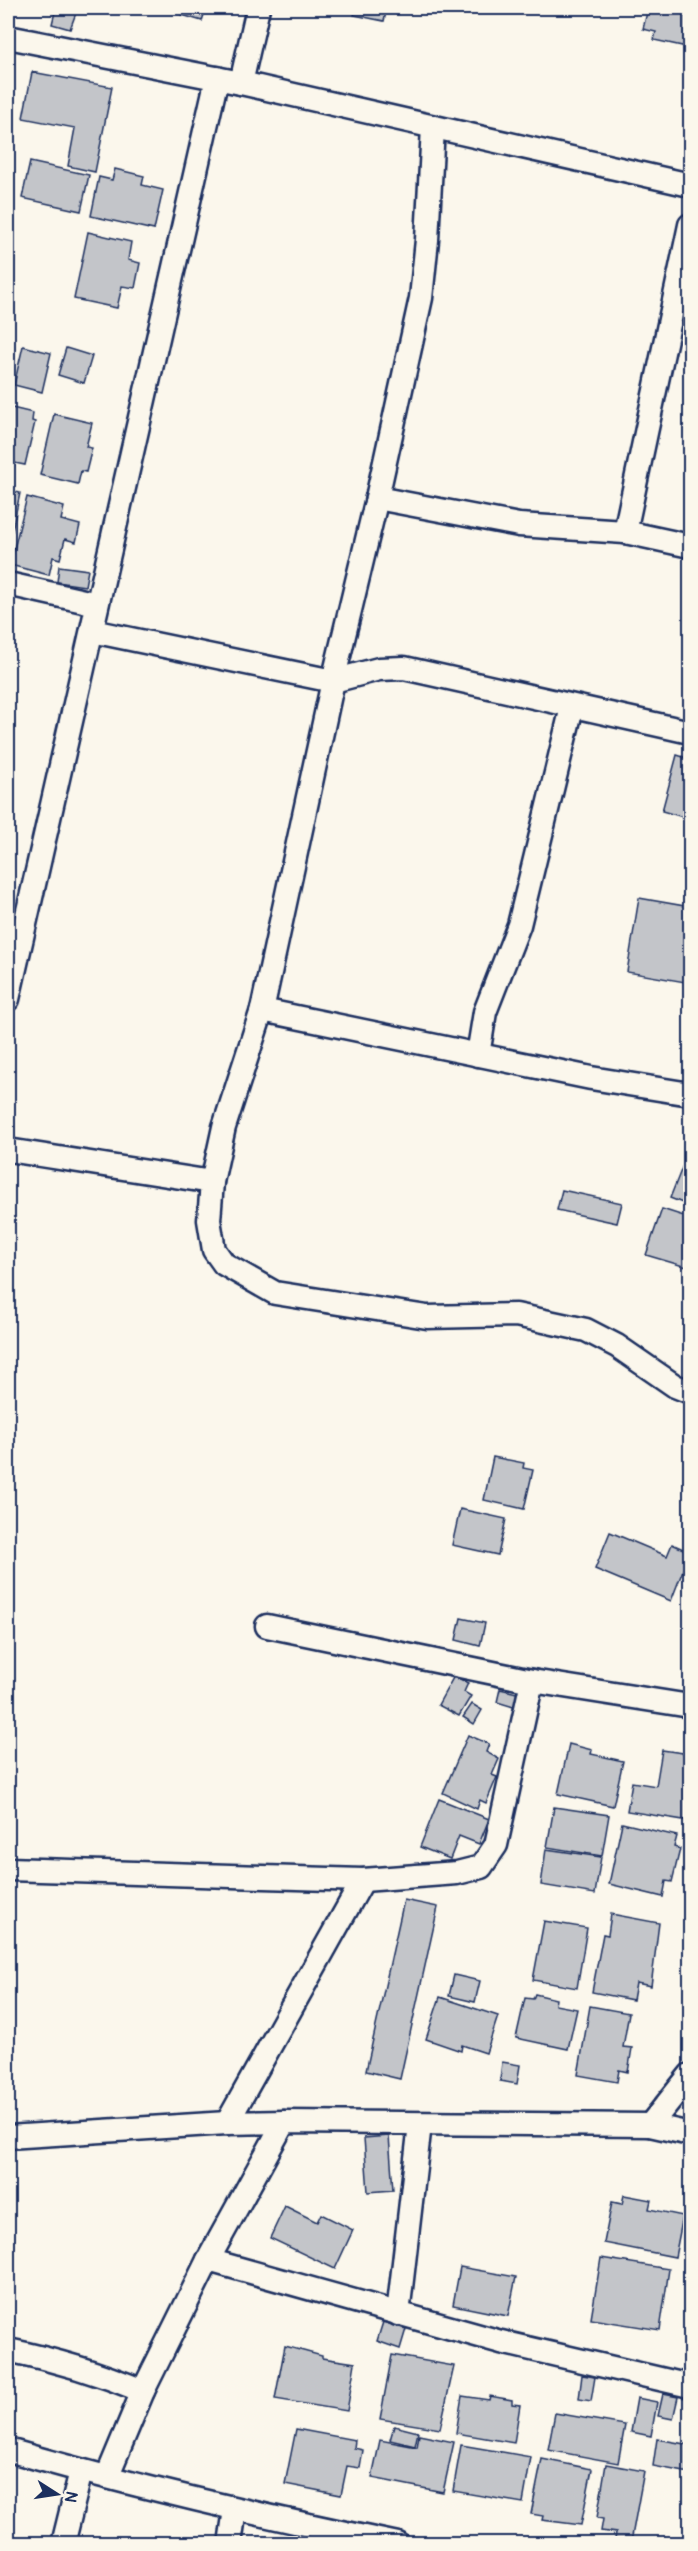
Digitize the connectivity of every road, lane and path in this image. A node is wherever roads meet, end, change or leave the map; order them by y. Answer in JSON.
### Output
{"nodes":[{"id":1,"x":258,"y":8,"type":"edge"},
{"id":2,"x":8,"y":37,"type":"edge"},
{"id":3,"x":217,"y":78,"type":"junction"},
{"id":4,"x":240,"y":83,"type":"junction"},
{"id":5,"x":433,"y":127,"type":"junction"},
{"id":6,"x":690,"y":186,"type":"edge"},
{"id":7,"x":690,"y":225,"type":"edge"},
{"id":8,"x":377,"y":498,"type":"junction"},
{"id":9,"x":625,"y":532,"type":"junction"},
{"id":10,"x":690,"y":546,"type":"edge"},
{"id":11,"x":8,"y":584,"type":"edge"},
{"id":12,"x":97,"y":604,"type":"junction"},
{"id":13,"x":92,"y":631,"type":"junction"},
{"id":14,"x":333,"y":681,"type":"junction"},
{"id":15,"x":572,"y":707,"type":"junction"},
{"id":16,"x":690,"y":732,"type":"edge"},
{"id":17,"x":8,"y":994,"type":"edge"},
{"id":18,"x":262,"y":1010,"type":"junction"},
{"id":19,"x":478,"y":1055,"type":"junction"},
{"id":20,"x":690,"y":1094,"type":"edge"},
{"id":21,"x":8,"y":1150,"type":"edge"},
{"id":22,"x":212,"y":1182,"type":"junction"},
{"id":23,"x":690,"y":1392,"type":"edge"},
{"id":24,"x":267,"y":1626,"type":"dead end"},
{"id":25,"x":532,"y":1681,"type":"junction"},
{"id":26,"x":690,"y":1706,"type":"edge"},
{"id":27,"x":8,"y":1869,"type":"edge"},
{"id":28,"x":363,"y":1880,"type":"junction"},
{"id":29,"x":690,"y":2074,"type":"edge"},
{"id":30,"x":284,"y":2122,"type":"junction"},
{"id":31,"x":227,"y":2123,"type":"junction"},
{"id":32,"x":420,"y":2124,"type":"junction"},
{"id":33,"x":650,"y":2126,"type":"junction"},
{"id":34,"x":690,"y":2134,"type":"edge"},
{"id":35,"x":8,"y":2137,"type":"edge"},
{"id":36,"x":208,"y":2260,"type":"junction"},
{"id":37,"x":398,"y":2314,"type":"junction"},
{"id":38,"x":8,"y":2350,"type":"edge"},
{"id":39,"x":690,"y":2386,"type":"edge"},
{"id":40,"x":143,"y":2391,"type":"junction"},
{"id":41,"x":8,"y":2450,"type":"edge"},
{"id":42,"x":81,"y":2471,"type":"junction"},
{"id":43,"x":106,"y":2477,"type":"junction"},
{"id":44,"x":235,"y":2509,"type":"junction"},
{"id":45,"x":374,"y":2541,"type":"edge"},
{"id":46,"x":63,"y":2544,"type":"edge"},
{"id":47,"x":230,"y":2544,"type":"edge"},
{"id":48,"x":398,"y":2544,"type":"edge"}],
"edges":[{"from":1,"to":4,"type":"street"},
{"from":2,"to":3,"type":"street"},
{"from":3,"to":4,"type":"street"},
{"from":3,"to":12,"type":"street"},
{"from":4,"to":5,"type":"street"},
{"from":5,"to":6,"type":"street"},
{"from":5,"to":8,"type":"street"},
{"from":7,"to":9,"type":"street"},
{"from":8,"to":9,"type":"street"},
{"from":8,"to":14,"type":"street"},
{"from":9,"to":10,"type":"street"},
{"from":11,"to":12,"type":"street"},
{"from":12,"to":13,"type":"street"},
{"from":13,"to":14,"type":"street"},
{"from":13,"to":17,"type":"street"},
{"from":14,"to":15,"type":"street"},
{"from":14,"to":18,"type":"street"},
{"from":15,"to":16,"type":"street"},
{"from":15,"to":19,"type":"street"},
{"from":18,"to":19,"type":"street"},
{"from":18,"to":22,"type":"street"},
{"from":19,"to":20,"type":"street"},
{"from":21,"to":22,"type":"street"},
{"from":22,"to":23,"type":"street"},
{"from":24,"to":25,"type":"street"},
{"from":25,"to":26,"type":"street"},
{"from":25,"to":28,"type":"street"},
{"from":27,"to":28,"type":"street"},
{"from":28,"to":31,"type":"street"},
{"from":29,"to":33,"type":"street"},
{"from":30,"to":31,"type":"street"},
{"from":30,"to":32,"type":"street"},
{"from":30,"to":36,"type":"street"},
{"from":31,"to":35,"type":"street"},
{"from":32,"to":33,"type":"street"},
{"from":32,"to":37,"type":"street"},
{"from":33,"to":34,"type":"street"},
{"from":36,"to":37,"type":"street"},
{"from":36,"to":40,"type":"street"},
{"from":37,"to":39,"type":"street"},
{"from":38,"to":40,"type":"street"},
{"from":40,"to":43,"type":"street"},
{"from":41,"to":42,"type":"street"},
{"from":42,"to":43,"type":"street"},
{"from":42,"to":46,"type":"street"},
{"from":43,"to":44,"type":"street"},
{"from":44,"to":45,"type":"street"},
{"from":44,"to":47,"type":"street"},
{"from":45,"to":48,"type":"street"}]}
